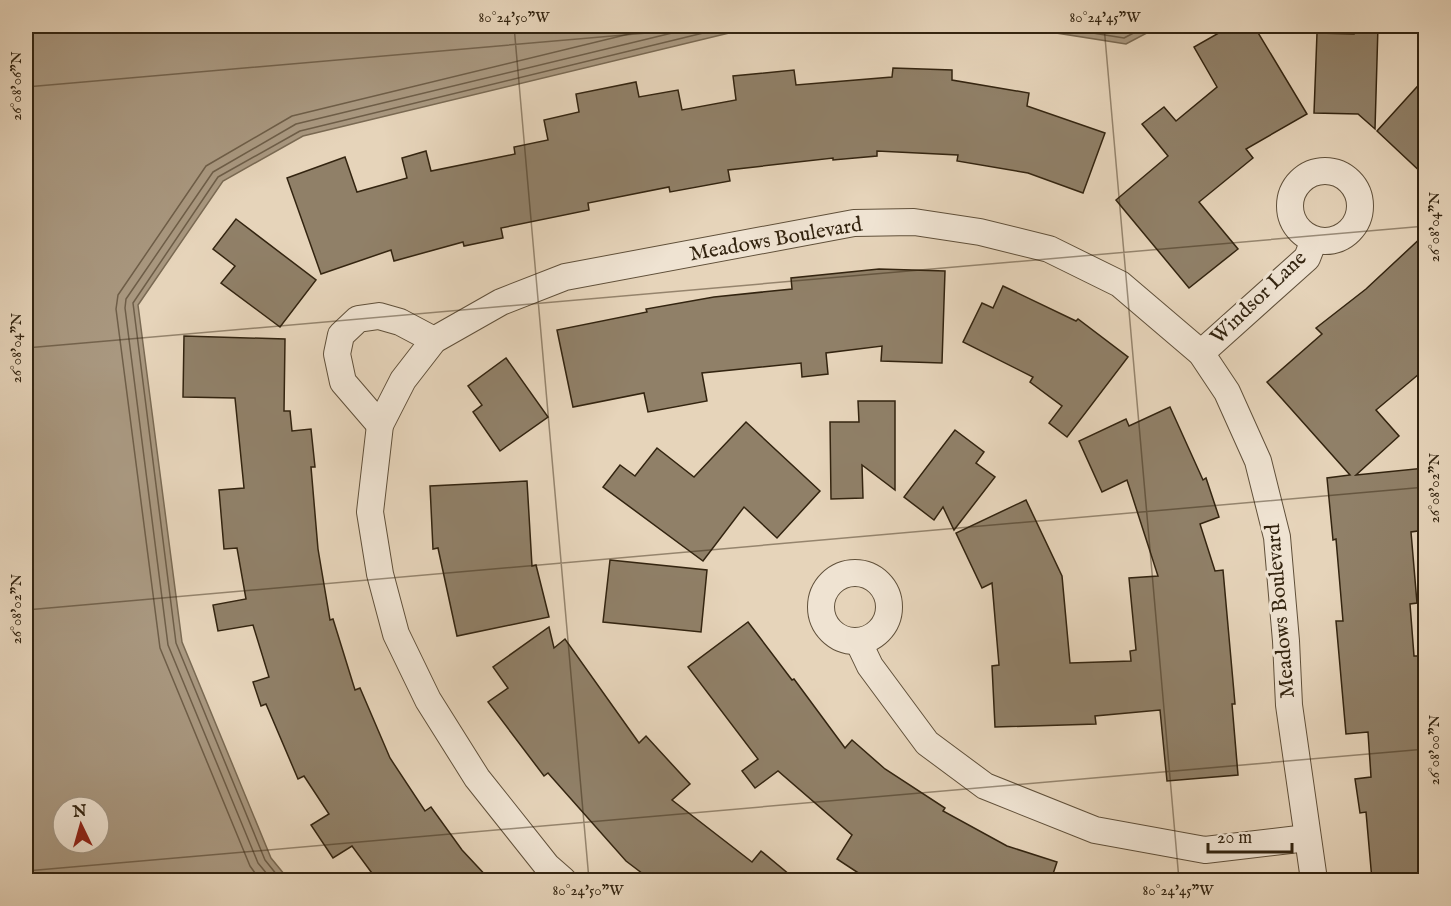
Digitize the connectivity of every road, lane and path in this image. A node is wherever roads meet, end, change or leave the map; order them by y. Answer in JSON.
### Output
{"nodes":[{"id":1,"x":1314,"y":240,"type":"dead end"},
{"id":2,"x":434,"y":340,"type":"junction"},
{"id":3,"x":1201,"y":353,"type":"junction"},
{"id":4,"x":380,"y":425,"type":"junction"},
{"id":5,"x":858,"y":641,"type":"dead end"},
{"id":6,"x":1307,"y":838,"type":"junction"},
{"id":7,"x":563,"y":880,"type":"edge"},
{"id":8,"x":1314,"y":880,"type":"edge"}],
"edges":[{"from":1,"to":3,"type":"street","name":"Windsor Lane"},
{"from":2,"to":3,"type":"street","name":"Meadows Boulevard"},
{"from":2,"to":4,"type":"street","name":"Meadows Boulevard"},
{"from":2,"to":4,"type":"street"},
{"from":3,"to":6,"type":"street","name":"Meadows Boulevard"},
{"from":4,"to":7,"type":"street","name":"Meadows Boulevard"},
{"from":5,"to":6,"type":"street"},
{"from":6,"to":8,"type":"street","name":"Meadows Boulevard"}]}
